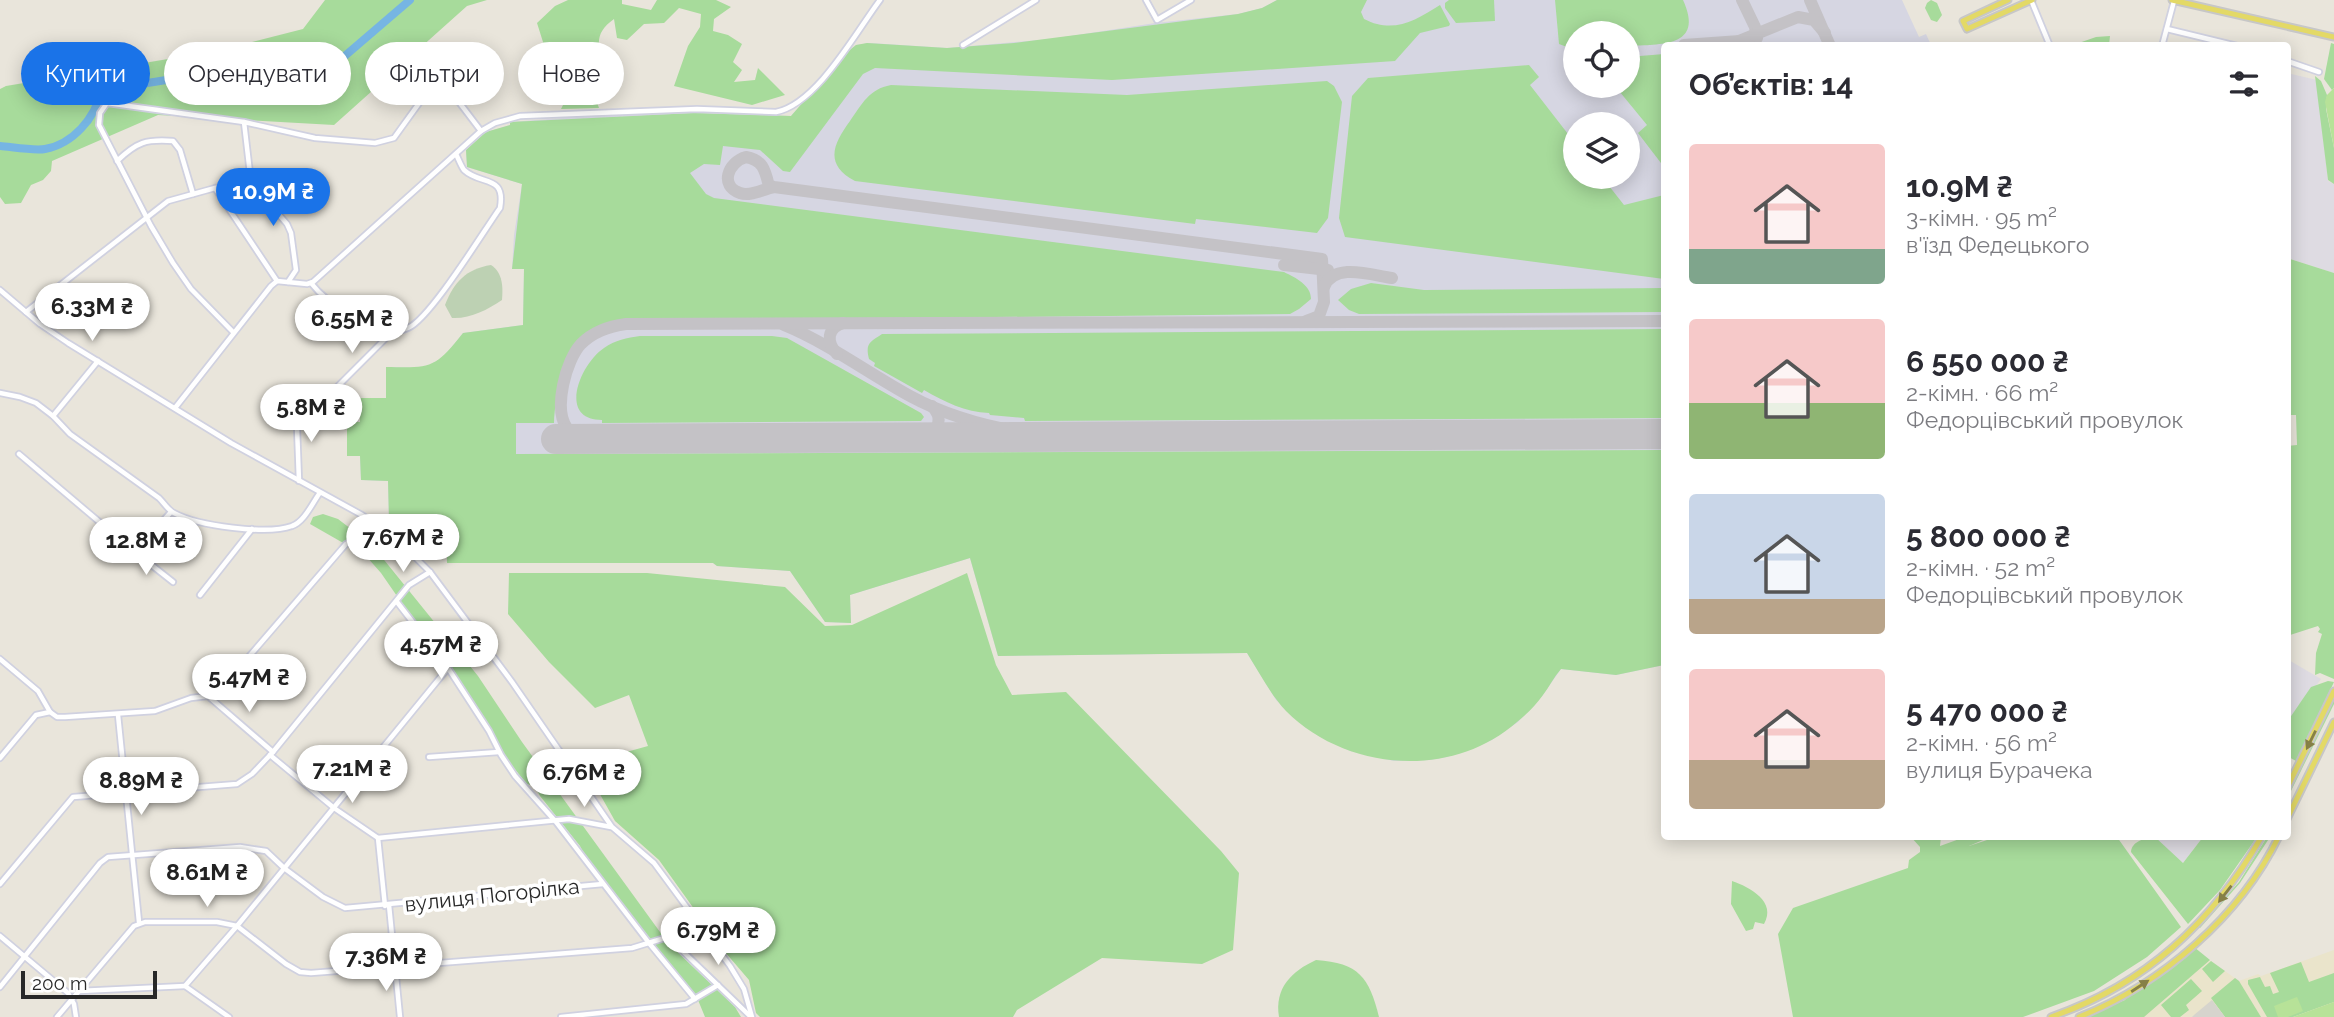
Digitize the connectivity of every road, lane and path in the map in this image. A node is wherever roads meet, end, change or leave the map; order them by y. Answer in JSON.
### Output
{"nodes":[{"id":1,"x":880,"y":0,"type":"edge"},
{"id":2,"x":1036,"y":0,"type":"edge"},
{"id":3,"x":1146,"y":0,"type":"edge"},
{"id":4,"x":1191,"y":0,"type":"edge"},
{"id":5,"x":2008,"y":0,"type":"edge"},
{"id":6,"x":2031,"y":0,"type":"edge"},
{"id":7,"x":2173,"y":0,"type":"edge"},
{"id":8,"x":2167,"y":29,"type":"junction"},
{"id":9,"x":2334,"y":37,"type":"edge"},
{"id":10,"x":2048,"y":42,"type":"edge"},
{"id":11,"x":2163,"y":42,"type":"edge"},
{"id":12,"x":2221,"y":42,"type":"edge"},
{"id":13,"x":963,"y":45,"type":"dead end"},
{"id":14,"x":2291,"y":62,"type":"edge"},
{"id":15,"x":2319,"y":72,"type":"dead end"},
{"id":16,"x":244,"y":122,"type":"junction"},
{"id":17,"x":481,"y":131,"type":"junction"},
{"id":18,"x":456,"y":154,"type":"junction"},
{"id":19,"x":117,"y":161,"type":"junction"},
{"id":20,"x":251,"y":182,"type":"junction"},
{"id":21,"x":215,"y":188,"type":"junction"},
{"id":22,"x":193,"y":194,"type":"junction"},
{"id":23,"x":147,"y":215,"type":"junction"},
{"id":24,"x":277,"y":281,"type":"junction"},
{"id":25,"x":288,"y":282,"type":"junction"},
{"id":26,"x":311,"y":283,"type":"junction"},
{"id":27,"x":0,"y":290,"type":"edge"},
{"id":28,"x":26,"y":312,"type":"junction"},
{"id":29,"x":400,"y":331,"type":"junction"},
{"id":30,"x":233,"y":332,"type":"junction"},
{"id":31,"x":98,"y":361,"type":"junction"},
{"id":32,"x":0,"y":393,"type":"edge"},
{"id":33,"x":175,"y":408,"type":"junction"},
{"id":34,"x":53,"y":416,"type":"junction"},
{"id":35,"x":19,"y":454,"type":"dead end"},
{"id":36,"x":299,"y":482,"type":"junction"},
{"id":37,"x":319,"y":494,"type":"junction"},
{"id":38,"x":171,"y":512,"type":"junction"},
{"id":39,"x":380,"y":527,"type":"junction"},
{"id":40,"x":253,"y":529,"type":"junction"},
{"id":41,"x":135,"y":552,"type":"junction"},
{"id":42,"x":430,"y":572,"type":"junction"},
{"id":43,"x":173,"y":582,"type":"dead end"},
{"id":44,"x":200,"y":595,"type":"dead end"},
{"id":45,"x":397,"y":602,"type":"junction"},
{"id":46,"x":0,"y":659,"type":"edge"},
{"id":47,"x":448,"y":668,"type":"junction"},
{"id":48,"x":2334,"y":691,"type":"edge"},
{"id":49,"x":208,"y":696,"type":"junction"},
{"id":50,"x":50,"y":712,"type":"junction"},
{"id":51,"x":118,"y":715,"type":"junction"},
{"id":52,"x":2334,"y":722,"type":"edge"},
{"id":53,"x":499,"y":751,"type":"junction"},
{"id":54,"x":272,"y":754,"type":"junction"},
{"id":55,"x":429,"y":757,"type":"dead end"},
{"id":56,"x":0,"y":758,"type":"edge"},
{"id":57,"x":2291,"y":780,"type":"edge"},
{"id":58,"x":126,"y":793,"type":"junction"},
{"id":59,"x":334,"y":808,"type":"junction"},
{"id":60,"x":2291,"y":811,"type":"edge"},
{"id":61,"x":556,"y":821,"type":"junction"},
{"id":62,"x":612,"y":827,"type":"junction"},
{"id":63,"x":378,"y":838,"type":"junction"},
{"id":64,"x":2260,"y":840,"type":"edge"},
{"id":65,"x":2276,"y":840,"type":"edge"},
{"id":66,"x":132,"y":855,"type":"junction"},
{"id":67,"x":284,"y":868,"type":"junction"},
{"id":68,"x":0,"y":884,"type":"edge"},
{"id":69,"x":603,"y":884,"type":"junction"},
{"id":70,"x":387,"y":906,"type":"junction"},
{"id":71,"x":139,"y":922,"type":"junction"},
{"id":72,"x":237,"y":926,"type":"junction"},
{"id":73,"x":2191,"y":930,"type":"junction"},
{"id":74,"x":0,"y":936,"type":"edge"},
{"id":75,"x":649,"y":943,"type":"junction"},
{"id":76,"x":2196,"y":943,"type":"junction"},
{"id":77,"x":23,"y":956,"type":"junction"},
{"id":78,"x":396,"y":968,"type":"junction"},
{"id":79,"x":718,"y":985,"type":"junction"},
{"id":80,"x":185,"y":986,"type":"junction"},
{"id":81,"x":0,"y":987,"type":"edge"},
{"id":82,"x":78,"y":991,"type":"junction"},
{"id":83,"x":72,"y":999,"type":"junction"},
{"id":84,"x":695,"y":999,"type":"junction"},
{"id":85,"x":57,"y":1017,"type":"edge"},
{"id":86,"x":76,"y":1017,"type":"edge"},
{"id":87,"x":229,"y":1017,"type":"edge"},
{"id":88,"x":400,"y":1017,"type":"edge"},
{"id":89,"x":561,"y":1017,"type":"edge"},
{"id":90,"x":752,"y":1017,"type":"edge"},
{"id":91,"x":2051,"y":1017,"type":"edge"},
{"id":92,"x":2079,"y":1017,"type":"edge"}],
"edges":[{"from":1,"to":17,"type":"street"},
{"from":2,"to":13,"type":"street"},
{"from":3,"to":4,"type":"street"},
{"from":5,"to":6,"type":"main road"},
{"from":6,"to":10,"type":"street"},
{"from":7,"to":8,"type":"street"},
{"from":7,"to":9,"type":"main road"},
{"from":8,"to":11,"type":"street"},
{"from":8,"to":12,"type":"street"},
{"from":14,"to":15,"type":"street"},
{"from":16,"to":17,"type":"street"},
{"from":16,"to":19,"type":"street"},
{"from":16,"to":20,"type":"street"},
{"from":17,"to":18,"type":"street"},
{"from":18,"to":26,"type":"street"},
{"from":18,"to":29,"type":"street"},
{"from":19,"to":22,"type":"street"},
{"from":19,"to":23,"type":"street"},
{"from":20,"to":21,"type":"street"},
{"from":20,"to":25,"type":"street"},
{"from":21,"to":22,"type":"street"},
{"from":21,"to":24,"type":"street"},
{"from":22,"to":23,"type":"street"},
{"from":23,"to":28,"type":"street"},
{"from":23,"to":30,"type":"street"},
{"from":24,"to":25,"type":"street"},
{"from":24,"to":30,"type":"street"},
{"from":25,"to":26,"type":"street"},
{"from":26,"to":29,"type":"street"},
{"from":27,"to":28,"type":"street"},
{"from":28,"to":31,"type":"street"},
{"from":29,"to":36,"type":"street"},
{"from":30,"to":33,"type":"street"},
{"from":31,"to":33,"type":"street"},
{"from":31,"to":34,"type":"street"},
{"from":32,"to":34,"type":"street"},
{"from":33,"to":36,"type":"street"},
{"from":34,"to":38,"type":"street"},
{"from":35,"to":41,"type":"street"},
{"from":36,"to":37,"type":"street"},
{"from":37,"to":39,"type":"street"},
{"from":37,"to":40,"type":"street"},
{"from":38,"to":40,"type":"street"},
{"from":38,"to":41,"type":"street"},
{"from":39,"to":42,"type":"street"},
{"from":39,"to":49,"type":"street"},
{"from":40,"to":44,"type":"street"},
{"from":41,"to":43,"type":"street"},
{"from":42,"to":45,"type":"street"},
{"from":42,"to":62,"type":"street"},
{"from":45,"to":47,"type":"street"},
{"from":45,"to":54,"type":"street"},
{"from":46,"to":50,"type":"street"},
{"from":47,"to":53,"type":"street"},
{"from":47,"to":59,"type":"street"},
{"from":48,"to":57,"type":"main road","one_way":true},
{"from":49,"to":51,"type":"street"},
{"from":49,"to":54,"type":"street"},
{"from":50,"to":51,"type":"street"},
{"from":50,"to":56,"type":"street"},
{"from":51,"to":58,"type":"street"},
{"from":52,"to":60,"type":"main road"},
{"from":53,"to":55,"type":"street"},
{"from":53,"to":61,"type":"street"},
{"from":54,"to":58,"type":"street"},
{"from":54,"to":59,"type":"street"},
{"from":58,"to":66,"type":"street"},
{"from":58,"to":68,"type":"street"},
{"from":59,"to":63,"type":"street"},
{"from":59,"to":67,"type":"street"},
{"from":61,"to":62,"type":"street"},
{"from":61,"to":63,"type":"street"},
{"from":61,"to":69,"type":"street"},
{"from":62,"to":90,"type":"street"},
{"from":63,"to":70,"type":"street"},
{"from":64,"to":73,"type":"main road","one_way":true},
{"from":65,"to":76,"type":"main road"},
{"from":66,"to":67,"type":"street","name":"вулиця Погорілка"},
{"from":66,"to":71,"type":"street"},
{"from":66,"to":77,"type":"street","name":"вулиця Погорілка"},
{"from":67,"to":70,"type":"street","name":"вулиця Погорілка"},
{"from":67,"to":72,"type":"street"},
{"from":69,"to":70,"type":"street","name":"вулиця Погорілка"},
{"from":69,"to":75,"type":"street"},
{"from":70,"to":78,"type":"street"},
{"from":71,"to":72,"type":"street"},
{"from":71,"to":82,"type":"street"},
{"from":72,"to":78,"type":"street"},
{"from":72,"to":80,"type":"street"},
{"from":73,"to":76,"type":"main road"},
{"from":73,"to":91,"type":"main road"},
{"from":74,"to":77,"type":"street"},
{"from":75,"to":78,"type":"street"},
{"from":75,"to":79,"type":"street"},
{"from":75,"to":84,"type":"street"},
{"from":92,"to":76,"type":"main road","one_way":true},
{"from":77,"to":81,"type":"street","name":"вулиця Погорілка"},
{"from":77,"to":83,"type":"street"},
{"from":78,"to":88,"type":"street"},
{"from":79,"to":84,"type":"street"},
{"from":79,"to":90,"type":"street"},
{"from":80,"to":82,"type":"street"},
{"from":80,"to":87,"type":"street"},
{"from":82,"to":83,"type":"street"},
{"from":83,"to":85,"type":"street"},
{"from":83,"to":86,"type":"street"},
{"from":84,"to":89,"type":"street"}]}
